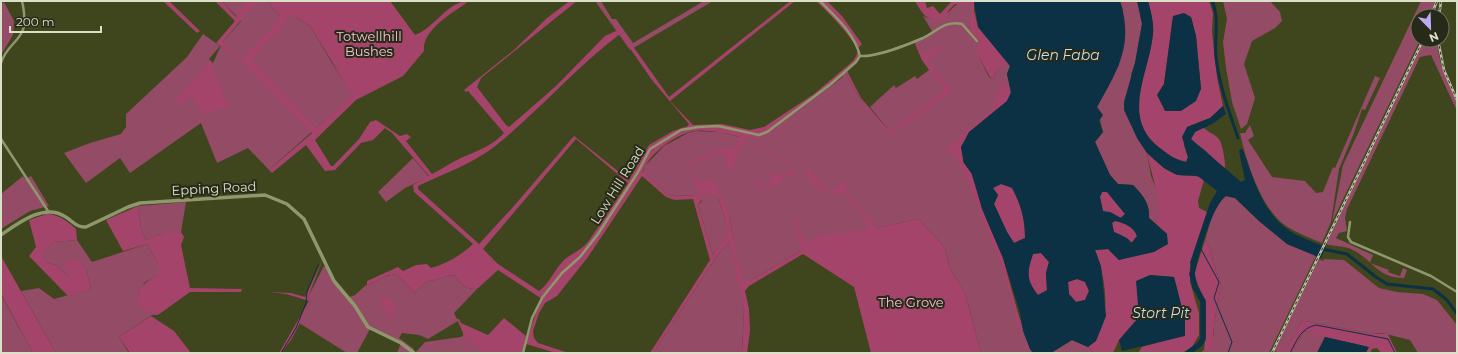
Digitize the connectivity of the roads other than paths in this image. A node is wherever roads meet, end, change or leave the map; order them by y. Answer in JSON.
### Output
{"nodes":[{"id":1,"x":22,"y":1,"type":"edge"},
{"id":2,"x":820,"y":1,"type":"edge"},
{"id":3,"x":977,"y":41,"type":"dead end"},
{"id":4,"x":860,"y":56,"type":"junction"},
{"id":5,"x":1,"y":63,"type":"edge"},
{"id":6,"x":1,"y":139,"type":"edge"},
{"id":7,"x":48,"y":211,"type":"junction"},
{"id":8,"x":1350,"y":222,"type":"dead end"},
{"id":9,"x":1,"y":235,"type":"edge"},
{"id":10,"x":1457,"y":292,"type":"edge"},
{"id":11,"x":414,"y":353,"type":"edge"},
{"id":12,"x":523,"y":353,"type":"edge"}],
"edges":[{"from":1,"to":5,"type":"street"},
{"from":2,"to":4,"type":"street"},
{"from":3,"to":4,"type":"street"},
{"from":4,"to":12,"type":"street","name":"Low Hill Road"},
{"from":6,"to":7,"type":"street"},
{"from":7,"to":9,"type":"main road"},
{"from":7,"to":11,"type":"main road","name":"Epping Road"},
{"from":8,"to":10,"type":"street"}]}
